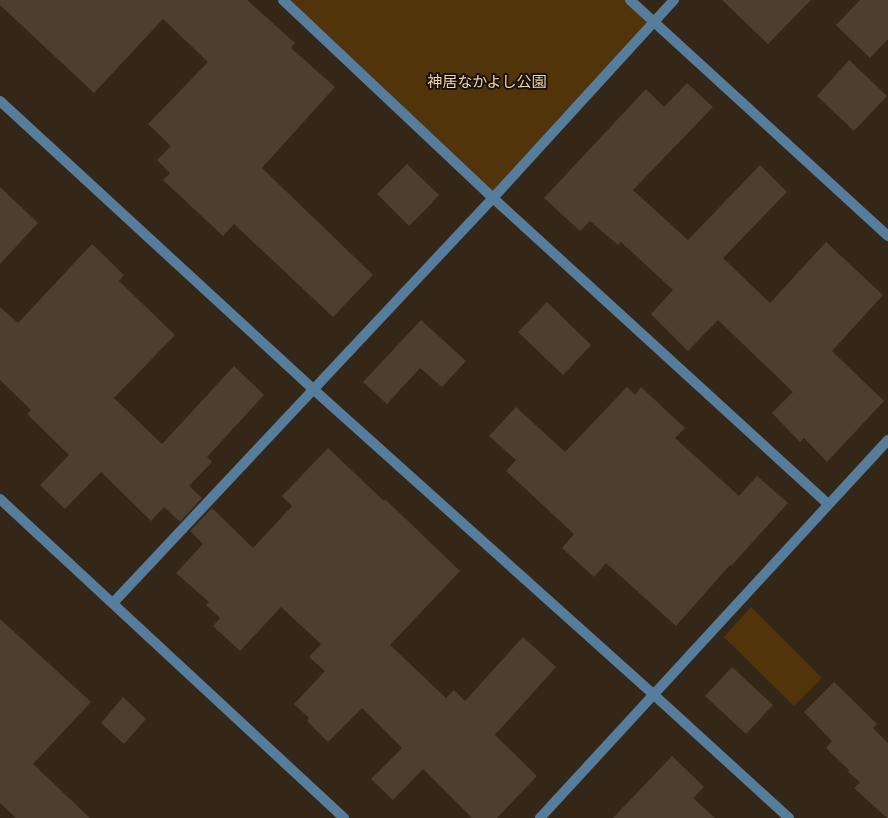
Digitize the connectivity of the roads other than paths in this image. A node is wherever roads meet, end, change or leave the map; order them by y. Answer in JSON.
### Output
{"nodes":[{"id":1,"x":283,"y":0,"type":"edge"},
{"id":2,"x":630,"y":0,"type":"edge"},
{"id":3,"x":674,"y":0,"type":"edge"},
{"id":4,"x":653,"y":22,"type":"junction"},
{"id":5,"x":0,"y":101,"type":"edge"},
{"id":6,"x":493,"y":198,"type":"junction"},
{"id":7,"x":888,"y":236,"type":"edge"},
{"id":8,"x":313,"y":389,"type":"junction"},
{"id":9,"x":888,"y":440,"type":"edge"},
{"id":10,"x":0,"y":499,"type":"edge"},
{"id":11,"x":828,"y":504,"type":"junction"},
{"id":12,"x":113,"y":603,"type":"junction"},
{"id":13,"x":653,"y":694,"type":"junction"},
{"id":14,"x":344,"y":818,"type":"edge"},
{"id":15,"x":540,"y":818,"type":"edge"},
{"id":16,"x":789,"y":818,"type":"edge"}],
"edges":[{"from":1,"to":6,"type":"street"},
{"from":2,"to":4,"type":"street"},
{"from":3,"to":4,"type":"street"},
{"from":4,"to":6,"type":"street"},
{"from":4,"to":7,"type":"street"},
{"from":5,"to":8,"type":"street"},
{"from":6,"to":8,"type":"street"},
{"from":6,"to":11,"type":"street"},
{"from":8,"to":12,"type":"street"},
{"from":8,"to":13,"type":"street"},
{"from":9,"to":11,"type":"street"},
{"from":10,"to":12,"type":"street"},
{"from":11,"to":13,"type":"street"},
{"from":12,"to":14,"type":"street"},
{"from":13,"to":15,"type":"street"},
{"from":13,"to":16,"type":"street"}]}
